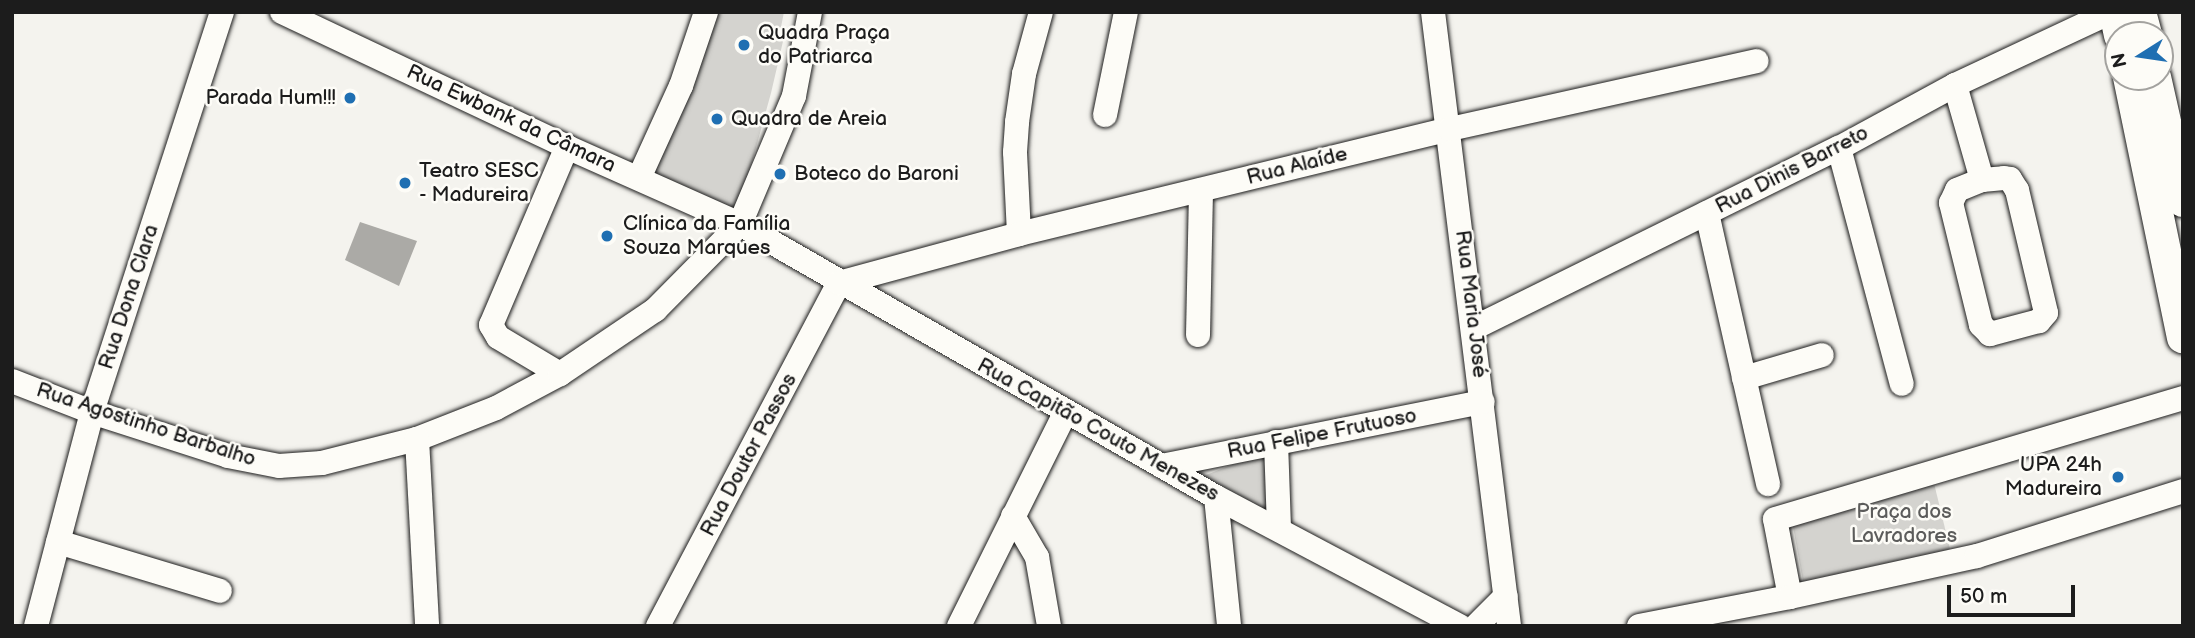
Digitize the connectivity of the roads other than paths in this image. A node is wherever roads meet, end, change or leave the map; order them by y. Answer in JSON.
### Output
{"nodes":[{"id":1,"x":222,"y":12,"type":"edge"},
{"id":2,"x":282,"y":12,"type":"edge"},
{"id":3,"x":705,"y":12,"type":"edge"},
{"id":4,"x":810,"y":12,"type":"edge"},
{"id":5,"x":1041,"y":12,"type":"edge"},
{"id":6,"x":1126,"y":12,"type":"edge"},
{"id":7,"x":1433,"y":12,"type":"edge"},
{"id":8,"x":2113,"y":12,"type":"edge"},
{"id":9,"x":1757,"y":61,"type":"dead end"},
{"id":10,"x":1955,"y":85,"type":"junction"},
{"id":11,"x":2132,"y":91,"type":"edge"},
{"id":12,"x":2158,"y":91,"type":"edge"},
{"id":13,"x":1105,"y":116,"type":"dead end"},
{"id":14,"x":1450,"y":129,"type":"junction"},
{"id":15,"x":567,"y":147,"type":"junction"},
{"id":16,"x":1839,"y":148,"type":"junction"},
{"id":17,"x":639,"y":178,"type":"junction"},
{"id":18,"x":1982,"y":180,"type":"junction"},
{"id":19,"x":1201,"y":190,"type":"junction"},
{"id":20,"x":2183,"y":201,"type":"edge"},
{"id":21,"x":1707,"y":213,"type":"junction"},
{"id":22,"x":740,"y":223,"type":"junction"},
{"id":23,"x":1018,"y":234,"type":"junction"},
{"id":24,"x":839,"y":283,"type":"junction"},
{"id":25,"x":1474,"y":328,"type":"junction"},
{"id":26,"x":1198,"y":335,"type":"dead end"},
{"id":27,"x":2183,"y":337,"type":"edge"},
{"id":28,"x":1822,"y":355,"type":"dead end"},
{"id":29,"x":560,"y":374,"type":"junction"},
{"id":30,"x":1744,"y":378,"type":"junction"},
{"id":31,"x":12,"y":381,"type":"edge"},
{"id":32,"x":1902,"y":384,"type":"dead end"},
{"id":33,"x":2183,"y":398,"type":"edge"},
{"id":34,"x":1483,"y":402,"type":"junction"},
{"id":35,"x":1066,"y":411,"type":"junction"},
{"id":36,"x":92,"y":412,"type":"junction"},
{"id":37,"x":417,"y":439,"type":"junction"},
{"id":38,"x":1276,"y":443,"type":"junction"},
{"id":39,"x":1162,"y":466,"type":"junction"},
{"id":40,"x":1768,"y":485,"type":"dead end"},
{"id":41,"x":2183,"y":491,"type":"edge"},
{"id":42,"x":1216,"y":497,"type":"junction"},
{"id":43,"x":1013,"y":516,"type":"junction"},
{"id":44,"x":1279,"y":529,"type":"junction"},
{"id":45,"x":58,"y":542,"type":"junction"},
{"id":46,"x":220,"y":591,"type":"dead end"},
{"id":47,"x":1506,"y":596,"type":"junction"},
{"id":48,"x":1790,"y":597,"type":"junction"},
{"id":49,"x":36,"y":626,"type":"edge"},
{"id":50,"x":427,"y":626,"type":"edge"},
{"id":51,"x":658,"y":626,"type":"edge"},
{"id":52,"x":959,"y":626,"type":"edge"},
{"id":53,"x":1049,"y":626,"type":"edge"},
{"id":54,"x":1229,"y":626,"type":"edge"},
{"id":55,"x":1460,"y":626,"type":"edge"},
{"id":56,"x":1476,"y":626,"type":"edge"},
{"id":57,"x":1509,"y":626,"type":"edge"},
{"id":58,"x":1639,"y":626,"type":"edge"}],
"edges":[{"from":1,"to":36,"type":"street","name":"Rua Dona Clara"},
{"from":2,"to":15,"type":"street","name":"Rua Ewbank da Câmara"},
{"from":3,"to":17,"type":"street"},
{"from":4,"to":22,"type":"street","name":"Rua Agostinho Barbalho"},
{"from":5,"to":23,"type":"street"},
{"from":6,"to":13,"type":"street"},
{"from":7,"to":14,"type":"street","name":"Rua Maria José"},
{"from":8,"to":10,"type":"street","name":"Rua Dinis Barreto"},
{"from":9,"to":14,"type":"street","name":"Rua Alaíde"},
{"from":10,"to":16,"type":"street","name":"Rua Dinis Barreto"},
{"from":10,"to":18,"type":"street"},
{"from":11,"to":27,"type":"main road"},
{"from":12,"to":20,"type":"main road"},
{"from":14,"to":19,"type":"street","name":"Rua Alaíde"},
{"from":14,"to":25,"type":"street","name":"Rua Maria José"},
{"from":15,"to":17,"type":"street","name":"Rua Ewbank da Câmara"},
{"from":15,"to":29,"type":"street"},
{"from":16,"to":21,"type":"street","name":"Rua Dinis Barreto"},
{"from":16,"to":32,"type":"street"},
{"from":17,"to":22,"type":"street","name":"Rua Ewbank da Câmara"},
{"from":18,"to":18,"type":"street"},
{"from":19,"to":23,"type":"street","name":"Rua Alaíde"},
{"from":19,"to":26,"type":"street"},
{"from":21,"to":25,"type":"street","name":"Rua Dinis Barreto"},
{"from":21,"to":30,"type":"street"},
{"from":22,"to":24,"type":"street","name":"Rua Capitão Couto Menezes"},
{"from":22,"to":29,"type":"street","name":"Rua Agostinho Barbalho"},
{"from":23,"to":24,"type":"street","name":"Rua Alaíde"},
{"from":24,"to":35,"type":"street","name":"Rua Capitão Couto Menezes"},
{"from":24,"to":51,"type":"street","name":"Rua Doutor Passos"},
{"from":25,"to":34,"type":"street","name":"Rua Maria José"},
{"from":28,"to":30,"type":"street"},
{"from":29,"to":37,"type":"street","name":"Rua Agostinho Barbalho"},
{"from":30,"to":40,"type":"street"},
{"from":31,"to":36,"type":"street","name":"Rua Agostinho Barbalho"},
{"from":33,"to":48,"type":"street"},
{"from":34,"to":38,"type":"street","name":"Rua Felipe Frutuoso"},
{"from":34,"to":47,"type":"street","name":"Rua Maria José"},
{"from":35,"to":39,"type":"street","name":"Rua Capitão Couto Menezes"},
{"from":35,"to":43,"type":"street"},
{"from":36,"to":37,"type":"street","name":"Rua Agostinho Barbalho"},
{"from":36,"to":45,"type":"street","name":"Rua Dona Clara"},
{"from":37,"to":50,"type":"street"},
{"from":38,"to":39,"type":"street","name":"Rua Felipe Frutuoso"},
{"from":38,"to":44,"type":"street"},
{"from":39,"to":42,"type":"street","name":"Rua Capitão Couto Menezes"},
{"from":41,"to":48,"type":"street"},
{"from":42,"to":44,"type":"street","name":"Rua Capitão Couto Menezes"},
{"from":42,"to":54,"type":"street"},
{"from":43,"to":52,"type":"street"},
{"from":43,"to":53,"type":"street"},
{"from":44,"to":55,"type":"street","name":"Rua Capitão Couto Menezes"},
{"from":45,"to":46,"type":"street"},
{"from":45,"to":49,"type":"street","name":"Rua Dona Clara"},
{"from":47,"to":56,"type":"street"},
{"from":47,"to":57,"type":"street","name":"Rua Maria José"},
{"from":48,"to":58,"type":"street"}]}
